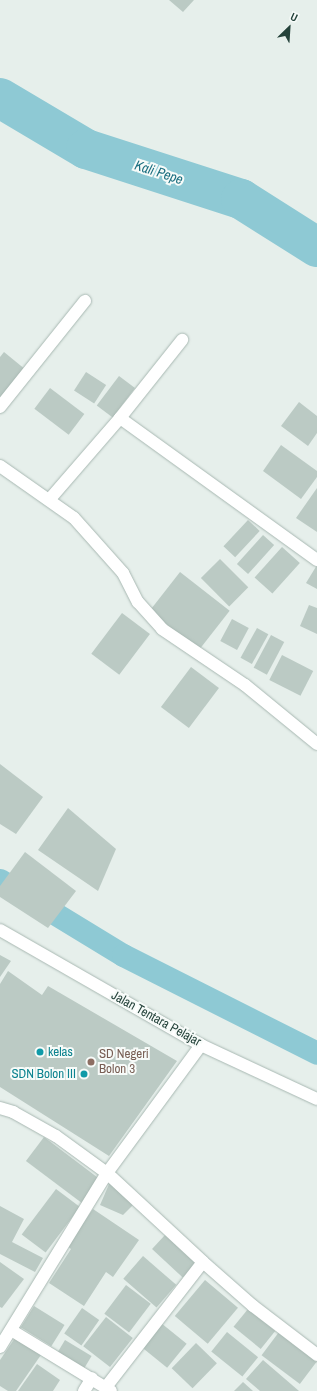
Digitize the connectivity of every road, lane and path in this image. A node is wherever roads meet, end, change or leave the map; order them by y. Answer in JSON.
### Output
{"nodes":[{"id":1,"x":85,"y":301,"type":"dead end"},
{"id":2,"x":182,"y":340,"type":"dead end"},
{"id":3,"x":0,"y":407,"type":"edge"},
{"id":4,"x":120,"y":418,"type":"junction"},
{"id":5,"x":0,"y":466,"type":"edge"},
{"id":6,"x":49,"y":500,"type":"junction"},
{"id":7,"x":317,"y":560,"type":"edge"},
{"id":8,"x":317,"y":744,"type":"edge"},
{"id":9,"x":0,"y":930,"type":"edge"},
{"id":10,"x":201,"y":1045,"type":"junction"},
{"id":11,"x":317,"y":1099,"type":"edge"},
{"id":12,"x":0,"y":1108,"type":"edge"},
{"id":13,"x":107,"y":1173,"type":"junction"},
{"id":14,"x":203,"y":1262,"type":"junction"},
{"id":15,"x":11,"y":1330,"type":"junction"},
{"id":16,"x":0,"y":1347,"type":"edge"},
{"id":17,"x":317,"y":1355,"type":"edge"},
{"id":18,"x":92,"y":1378,"type":"junction"},
{"id":19,"x":109,"y":1389,"type":"edge"},
{"id":20,"x":84,"y":1391,"type":"edge"}],
"edges":[{"from":1,"to":3,"type":"street"},
{"from":2,"to":4,"type":"street"},
{"from":4,"to":6,"type":"street"},
{"from":4,"to":7,"type":"street"},
{"from":5,"to":6,"type":"street"},
{"from":6,"to":8,"type":"street"},
{"from":9,"to":10,"type":"street","name":"Jalan Tentara Pelajar"},
{"from":10,"to":11,"type":"street","name":"Jalan Tentara Pelajar"},
{"from":10,"to":13,"type":"street"},
{"from":12,"to":13,"type":"street"},
{"from":13,"to":14,"type":"street"},
{"from":13,"to":15,"type":"street"},
{"from":14,"to":17,"type":"street"},
{"from":14,"to":19,"type":"street"},
{"from":15,"to":16,"type":"street"},
{"from":15,"to":18,"type":"street"},
{"from":18,"to":19,"type":"street"},
{"from":18,"to":20,"type":"street"}]}
